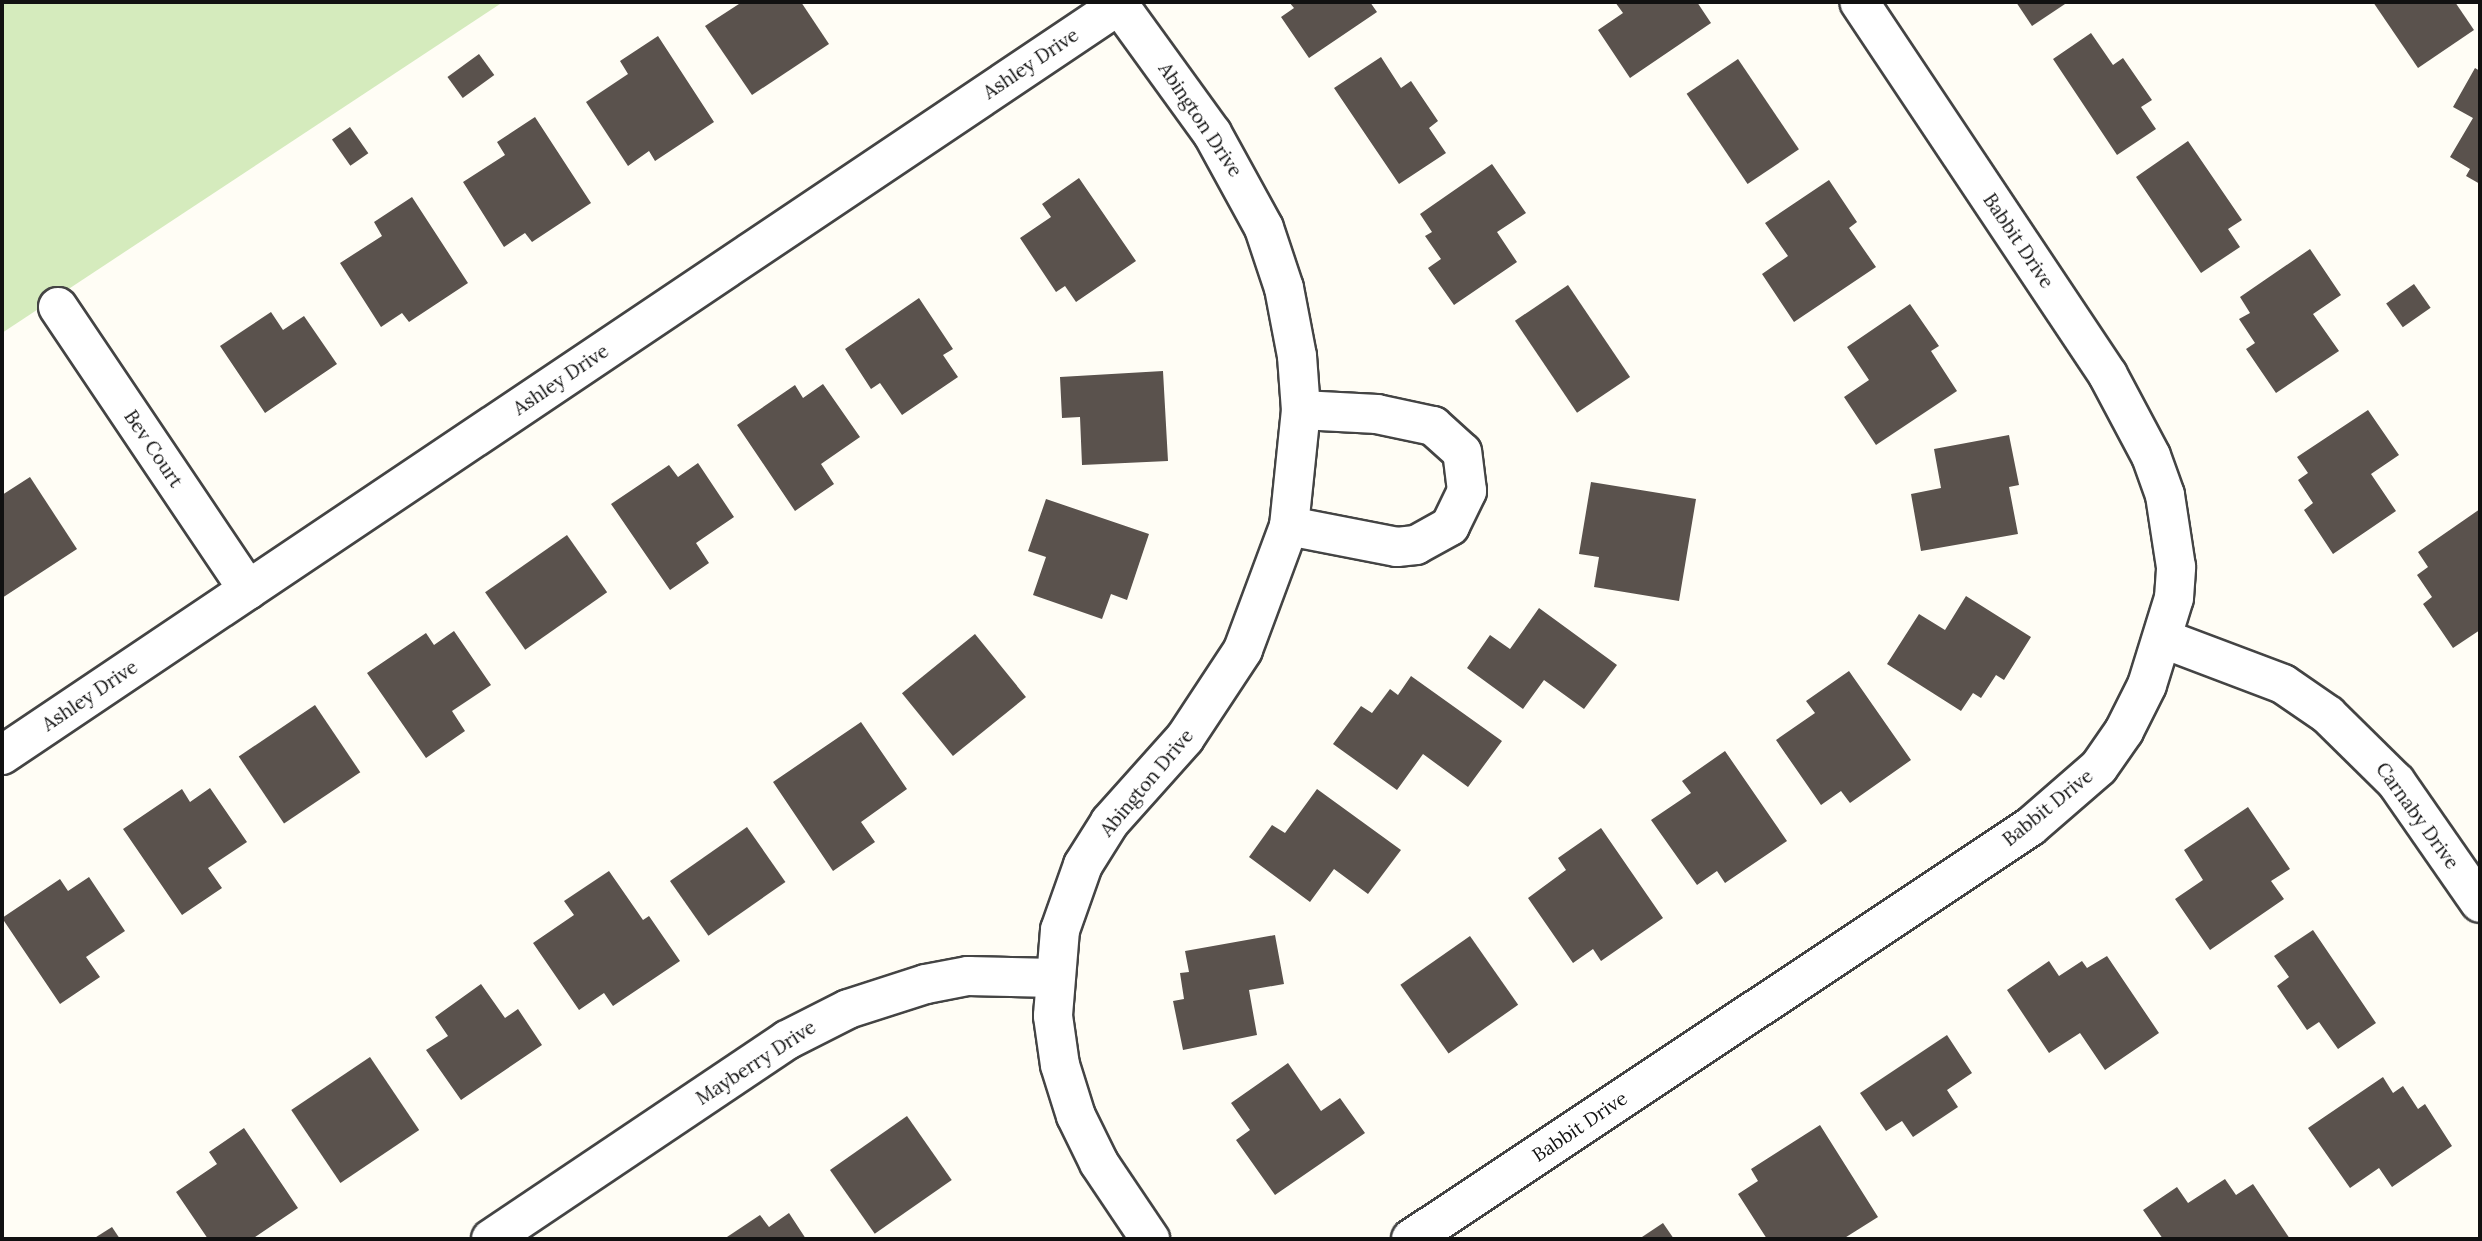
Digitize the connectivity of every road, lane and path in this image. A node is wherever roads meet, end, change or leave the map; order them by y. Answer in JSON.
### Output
{"nodes":[{"id":1,"x":1859,"y":2,"type":"edge"},
{"id":2,"x":1118,"y":3,"type":"edge"},
{"id":3,"x":58,"y":307,"type":"dead end"},
{"id":4,"x":1301,"y":410,"type":"junction"},
{"id":5,"x":1289,"y":526,"type":"junction"},
{"id":6,"x":248,"y":590,"type":"junction"},
{"id":7,"x":2164,"y":639,"type":"junction"},
{"id":8,"x":2,"y":755,"type":"edge"},
{"id":9,"x":2480,"y":903,"type":"edge"},
{"id":10,"x":1054,"y":978,"type":"junction"},
{"id":11,"x":491,"y":1239,"type":"edge"},
{"id":12,"x":1150,"y":1239,"type":"edge"},
{"id":13,"x":1411,"y":1239,"type":"edge"}],
"edges":[{"from":1,"to":7,"type":"street","name":"Babbit Drive"},
{"from":2,"to":4,"type":"street","name":"Abington Drive"},
{"from":2,"to":6,"type":"street","name":"Ashley Drive"},
{"from":3,"to":6,"type":"street","name":"Bev Court"},
{"from":4,"to":5,"type":"street","name":"Abington Drive"},
{"from":4,"to":5,"type":"street"},
{"from":5,"to":10,"type":"street","name":"Abington Drive"},
{"from":6,"to":8,"type":"street","name":"Ashley Drive"},
{"from":7,"to":9,"type":"street","name":"Carnaby Drive"},
{"from":7,"to":13,"type":"street","name":"Babbit Drive"},
{"from":10,"to":11,"type":"street","name":"Mayberry Drive"},
{"from":10,"to":12,"type":"street","name":"Abington Drive"}]}
